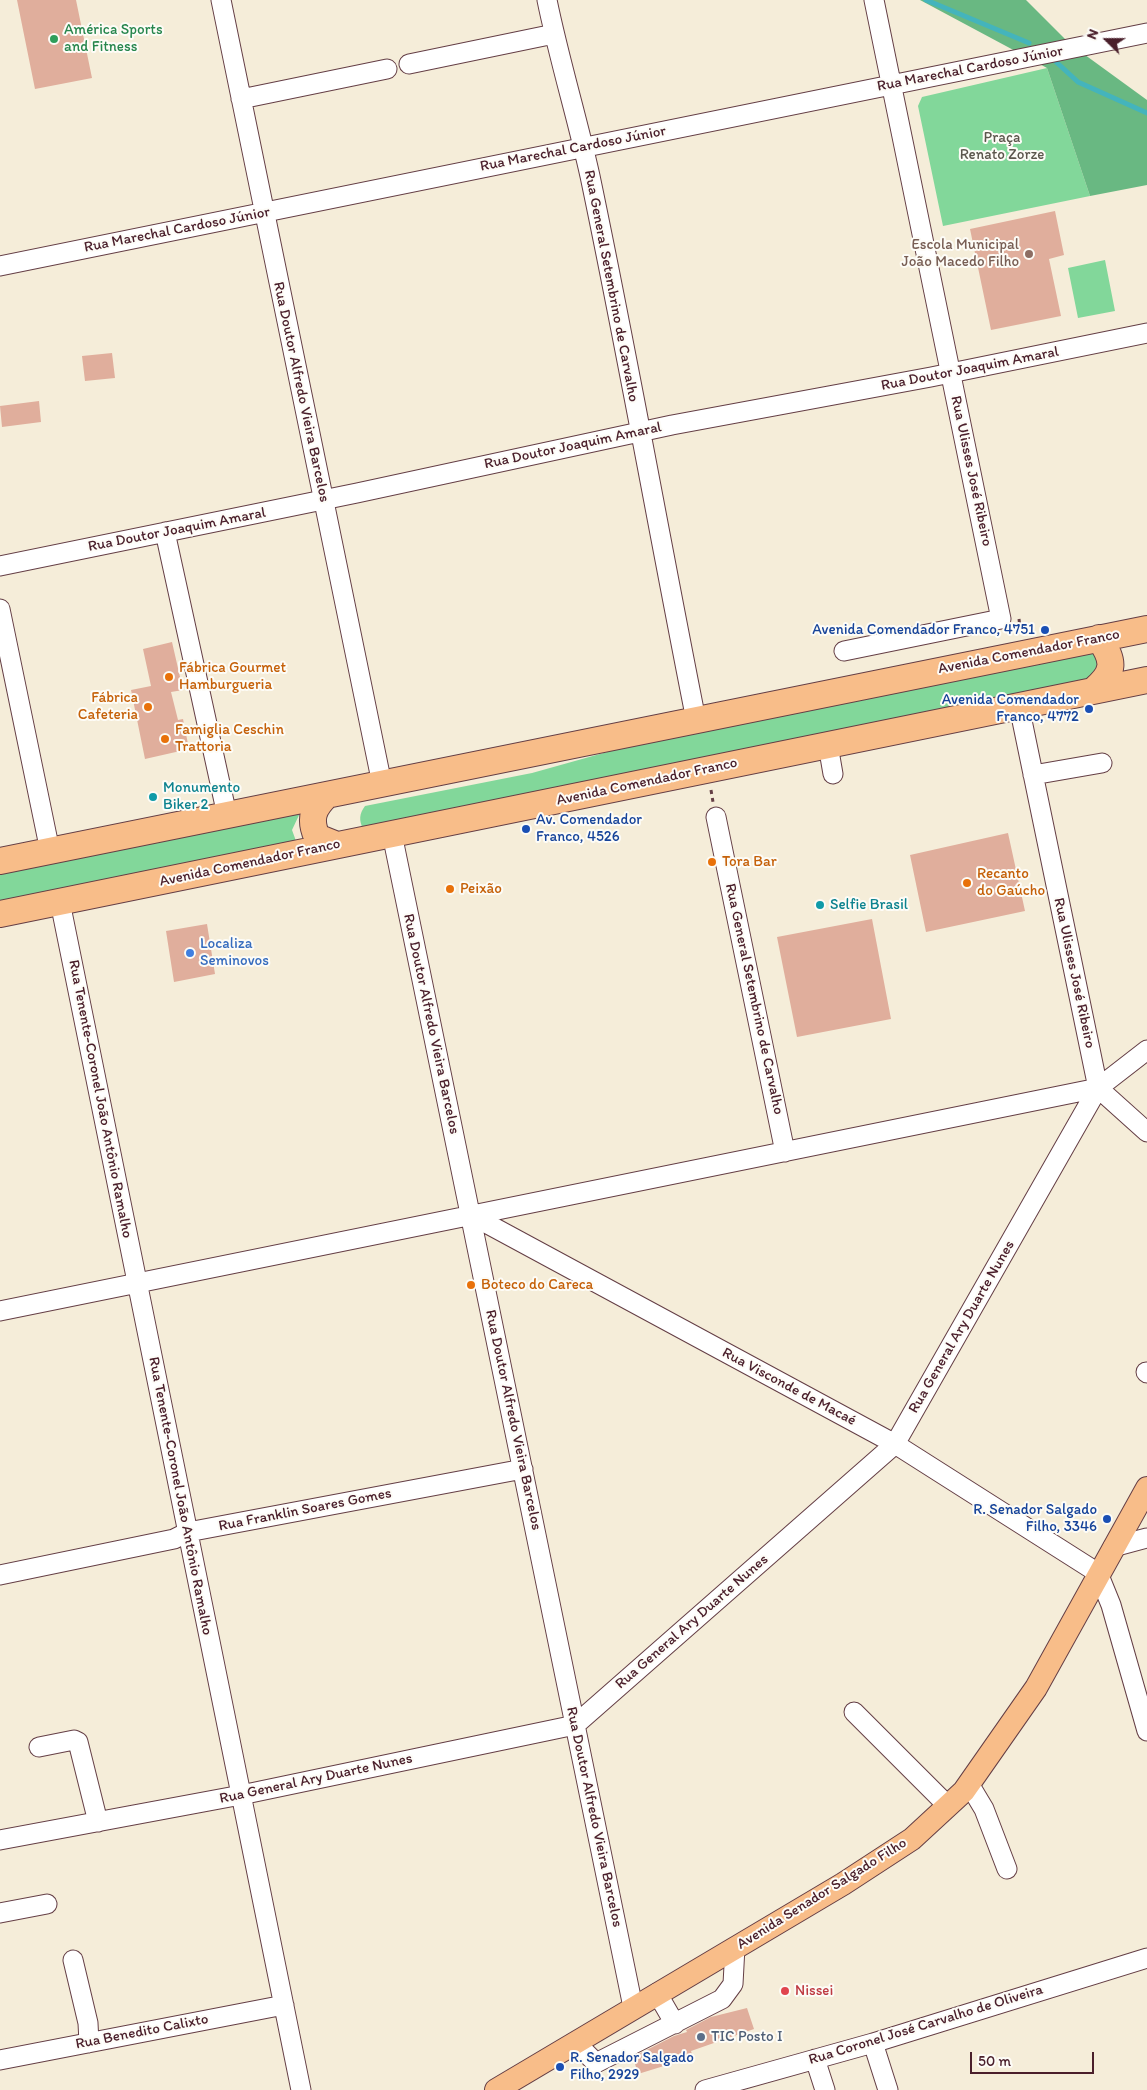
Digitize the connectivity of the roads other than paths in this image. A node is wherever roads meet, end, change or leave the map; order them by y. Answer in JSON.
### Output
{"nodes":[{"id":1,"x":221,"y":0,"type":"edge"},
{"id":2,"x":548,"y":0,"type":"edge"},
{"id":3,"x":874,"y":0,"type":"edge"},
{"id":4,"x":1147,"y":33,"type":"edge"},
{"id":5,"x":554,"y":34,"type":"junction"},
{"id":6,"x":409,"y":64,"type":"dead end"},
{"id":7,"x":387,"y":69,"type":"dead end"},
{"id":8,"x":891,"y":85,"type":"junction"},
{"id":9,"x":241,"y":99,"type":"junction"},
{"id":10,"x":583,"y":147,"type":"junction"},
{"id":11,"x":265,"y":212,"type":"junction"},
{"id":12,"x":0,"y":266,"type":"edge"},
{"id":13,"x":1147,"y":333,"type":"edge"},
{"id":14,"x":950,"y":373,"type":"junction"},
{"id":15,"x":640,"y":432,"type":"junction"},
{"id":16,"x":324,"y":500,"type":"junction"},
{"id":17,"x":165,"y":532,"type":"junction"},
{"id":18,"x":0,"y":566,"type":"edge"},
{"id":19,"x":0,"y":609,"type":"edge"},
{"id":20,"x":1147,"y":628,"type":"edge"},
{"id":21,"x":1099,"y":638,"type":"junction"},
{"id":22,"x":844,"y":651,"type":"dead end"},
{"id":23,"x":1147,"y":680,"type":"edge"},
{"id":24,"x":1094,"y":690,"type":"junction"},
{"id":25,"x":1019,"y":706,"type":"junction"},
{"id":26,"x":696,"y":720,"type":"junction"},
{"id":27,"x":828,"y":745,"type":"junction"},
{"id":28,"x":1102,"y":763,"type":"dead end"},
{"id":29,"x":833,"y":774,"type":"dead end"},
{"id":30,"x":1033,"y":775,"type":"junction"},
{"id":31,"x":382,"y":784,"type":"junction"},
{"id":32,"x":328,"y":795,"type":"junction"},
{"id":33,"x":227,"y":815,"type":"junction"},
{"id":34,"x":716,"y":817,"type":"dead end"},
{"id":35,"x":392,"y":834,"type":"junction"},
{"id":36,"x":337,"y":845,"type":"junction"},
{"id":37,"x":50,"y":851,"type":"junction"},
{"id":38,"x":0,"y":861,"type":"edge"},
{"id":39,"x":60,"y":902,"type":"junction"},
{"id":40,"x":0,"y":914,"type":"edge"},
{"id":41,"x":1147,"y":1050,"type":"edge"},
{"id":42,"x":1098,"y":1088,"type":"junction"},
{"id":43,"x":1147,"y":1132,"type":"edge"},
{"id":44,"x":785,"y":1152,"type":"junction"},
{"id":45,"x":471,"y":1215,"type":"junction"},
{"id":46,"x":137,"y":1283,"type":"junction"},
{"id":47,"x":0,"y":1311,"type":"edge"},
{"id":48,"x":895,"y":1444,"type":"junction"},
{"id":49,"x":523,"y":1469,"type":"junction"},
{"id":50,"x":1147,"y":1488,"type":"edge"},
{"id":51,"x":188,"y":1532,"type":"junction"},
{"id":52,"x":1147,"y":1538,"type":"edge"},
{"id":53,"x":1113,"y":1547,"type":"junction"},
{"id":54,"x":1098,"y":1573,"type":"junction"},
{"id":55,"x":0,"y":1575,"type":"edge"},
{"id":56,"x":854,"y":1712,"type":"dead end"},
{"id":57,"x":575,"y":1725,"type":"junction"},
{"id":58,"x":1147,"y":1731,"type":"edge"},
{"id":59,"x":39,"y":1747,"type":"dead end"},
{"id":60,"x":969,"y":1784,"type":"junction"},
{"id":61,"x":241,"y":1795,"type":"junction"},
{"id":62,"x":948,"y":1806,"type":"junction"},
{"id":63,"x":98,"y":1822,"type":"junction"},
{"id":64,"x":0,"y":1840,"type":"edge"},
{"id":65,"x":1007,"y":1869,"type":"dead end"},
{"id":66,"x":47,"y":1904,"type":"dead end"},
{"id":67,"x":0,"y":1913,"type":"edge"},
{"id":68,"x":735,"y":1948,"type":"junction"},
{"id":69,"x":1147,"y":1958,"type":"edge"},
{"id":70,"x":73,"y":1960,"type":"dead end"},
{"id":71,"x":657,"y":1993,"type":"junction"},
{"id":72,"x":284,"y":2005,"type":"junction"},
{"id":73,"x":633,"y":2007,"type":"junction"},
{"id":74,"x":675,"y":2024,"type":"junction"},
{"id":75,"x":575,"y":2042,"type":"junction"},
{"id":76,"x":89,"y":2043,"type":"junction"},
{"id":77,"x":873,"y":2043,"type":"junction"},
{"id":78,"x":815,"y":2059,"type":"junction"},
{"id":79,"x":0,"y":2060,"type":"edge"},
{"id":80,"x":301,"y":2090,"type":"edge"},
{"id":81,"x":496,"y":2090,"type":"edge"},
{"id":82,"x":705,"y":2090,"type":"edge"},
{"id":83,"x":825,"y":2090,"type":"edge"},
{"id":84,"x":888,"y":2090,"type":"edge"}],
"edges":[{"from":1,"to":9,"type":"street","name":"Rua Doutor Alfredo Vieira Barcelos"},
{"from":2,"to":5,"type":"street","name":"Rua General Setembrino de Carvalho"},
{"from":3,"to":8,"type":"street","name":"Rua Ulisses José Ribeiro"},
{"from":4,"to":8,"type":"street","name":"Rua Marechal Cardoso Júnior"},
{"from":5,"to":6,"type":"street"},
{"from":5,"to":10,"type":"street","name":"Rua General Setembrino de Carvalho"},
{"from":7,"to":9,"type":"street"},
{"from":8,"to":10,"type":"street","name":"Rua Marechal Cardoso Júnior"},
{"from":8,"to":14,"type":"street","name":"Rua Ulisses José Ribeiro"},
{"from":9,"to":11,"type":"street","name":"Rua Doutor Alfredo Vieira Barcelos"},
{"from":10,"to":11,"type":"street","name":"Rua Marechal Cardoso Júnior"},
{"from":10,"to":15,"type":"street","name":"Rua General Setembrino de Carvalho"},
{"from":11,"to":12,"type":"street","name":"Rua Marechal Cardoso Júnior"},
{"from":11,"to":16,"type":"street","name":"Rua Doutor Alfredo Vieira Barcelos"},
{"from":13,"to":14,"type":"street","name":"Rua Doutor Joaquim Amaral"},
{"from":14,"to":15,"type":"street","name":"Rua Doutor Joaquim Amaral"},
{"from":14,"to":22,"type":"street","name":"Rua Ulisses José Ribeiro"},
{"from":15,"to":16,"type":"street","name":"Rua Doutor Joaquim Amaral"},
{"from":15,"to":26,"type":"street","name":"Rua General Setembrino de Carvalho"},
{"from":16,"to":17,"type":"street","name":"Rua Doutor Joaquim Amaral"},
{"from":16,"to":31,"type":"street","name":"Rua Doutor Alfredo Vieira Barcelos"},
{"from":17,"to":18,"type":"street","name":"Rua Doutor Joaquim Amaral"},
{"from":17,"to":33,"type":"street"},
{"from":19,"to":37,"type":"street"},
{"from":20,"to":21,"type":"highway","name":"Avenida Comendador Franco"},
{"from":21,"to":24,"type":"highway"},
{"from":21,"to":26,"type":"highway","name":"Avenida Comendador Franco"},
{"from":23,"to":24,"type":"highway","name":"Avenida Comendador Franco"},
{"from":24,"to":25,"type":"highway","name":"Avenida Comendador Franco"},
{"from":25,"to":27,"type":"highway","name":"Avenida Comendador Franco"},
{"from":25,"to":30,"type":"street","name":"Rua Ulisses José Ribeiro"},
{"from":26,"to":31,"type":"highway","name":"Avenida Comendador Franco"},
{"from":27,"to":29,"type":"street"},
{"from":27,"to":35,"type":"highway","name":"Avenida Comendador Franco"},
{"from":28,"to":30,"type":"street"},
{"from":30,"to":42,"type":"street","name":"Rua Ulisses José Ribeiro"},
{"from":31,"to":32,"type":"highway","name":"Avenida Comendador Franco"},
{"from":32,"to":33,"type":"highway","name":"Avenida Comendador Franco"},
{"from":32,"to":36,"type":"highway"},
{"from":33,"to":37,"type":"highway","name":"Avenida Comendador Franco"},
{"from":34,"to":44,"type":"street","name":"Rua General Setembrino de Carvalho"},
{"from":35,"to":36,"type":"highway","name":"Avenida Comendador Franco"},
{"from":35,"to":45,"type":"street","name":"Rua Doutor Alfredo Vieira Barcelos"},
{"from":36,"to":39,"type":"highway","name":"Avenida Comendador Franco"},
{"from":37,"to":38,"type":"highway","name":"Avenida Comendador Franco"},
{"from":39,"to":40,"type":"highway","name":"Avenida Comendador Franco"},
{"from":39,"to":46,"type":"street","name":"Rua Tenente-Coronel João Antônio Ramalho"},
{"from":41,"to":42,"type":"street","name":"Rua General Ary Duarte Nunes"},
{"from":42,"to":43,"type":"street"},
{"from":42,"to":44,"type":"street"},
{"from":42,"to":48,"type":"street","name":"Rua General Ary Duarte Nunes"},
{"from":44,"to":45,"type":"street"},
{"from":45,"to":46,"type":"street"},
{"from":45,"to":48,"type":"street","name":"Rua Visconde de Macaé"},
{"from":45,"to":49,"type":"street","name":"Rua Doutor Alfredo Vieira Barcelos"},
{"from":46,"to":47,"type":"street"},
{"from":46,"to":51,"type":"street","name":"Rua Tenente-Coronel João Antônio Ramalho"},
{"from":48,"to":54,"type":"street","name":"Rua Visconde de Macaé"},
{"from":48,"to":57,"type":"street","name":"Rua General Ary Duarte Nunes"},
{"from":49,"to":51,"type":"street","name":"Rua Franklin Soares Gomes"},
{"from":49,"to":57,"type":"street","name":"Rua Doutor Alfredo Vieira Barcelos"},
{"from":50,"to":53,"type":"main road","name":"Avenida Senador Salgado Filho"},
{"from":51,"to":55,"type":"street","name":"Rua Franklin Soares Gomes"},
{"from":51,"to":61,"type":"street","name":"Rua Tenente-Coronel João Antônio Ramalho"},
{"from":52,"to":53,"type":"street"},
{"from":53,"to":54,"type":"main road","name":"Avenida Senador Salgado Filho"},
{"from":54,"to":58,"type":"street"},
{"from":54,"to":60,"type":"main road","name":"Avenida Senador Salgado Filho"},
{"from":56,"to":62,"type":"street"},
{"from":57,"to":61,"type":"street","name":"Rua General Ary Duarte Nunes"},
{"from":57,"to":73,"type":"street","name":"Rua Doutor Alfredo Vieira Barcelos"},
{"from":59,"to":63,"type":"street"},
{"from":60,"to":62,"type":"main road","name":"Avenida Senador Salgado Filho"},
{"from":60,"to":65,"type":"street"},
{"from":61,"to":63,"type":"street","name":"Rua General Ary Duarte Nunes"},
{"from":61,"to":72,"type":"street","name":"Rua Tenente-Coronel João Antônio Ramalho"},
{"from":62,"to":68,"type":"main road","name":"Avenida Senador Salgado Filho"},
{"from":63,"to":64,"type":"street","name":"Rua General Ary Duarte Nunes"},
{"from":66,"to":67,"type":"street"},
{"from":68,"to":71,"type":"main road","name":"Avenida Senador Salgado Filho"},
{"from":68,"to":74,"type":"street"},
{"from":69,"to":77,"type":"street","name":"Rua Coronel José Carvalho de Oliveira"},
{"from":70,"to":76,"type":"street"},
{"from":71,"to":73,"type":"main road","name":"Avenida Senador Salgado Filho"},
{"from":71,"to":74,"type":"street"},
{"from":72,"to":76,"type":"street","name":"Rua Benedito Calixto"},
{"from":72,"to":80,"type":"street","name":"Rua Tenente-Coronel João Antônio Ramalho"},
{"from":73,"to":75,"type":"main road","name":"Avenida Senador Salgado Filho"},
{"from":74,"to":75,"type":"street"},
{"from":75,"to":81,"type":"main road","name":"Avenida Senador Salgado Filho"},
{"from":76,"to":79,"type":"street","name":"Rua Benedito Calixto"},
{"from":77,"to":78,"type":"street","name":"Rua Coronel José Carvalho de Oliveira"},
{"from":77,"to":84,"type":"street"},
{"from":78,"to":82,"type":"street","name":"Rua Coronel José Carvalho de Oliveira"},
{"from":78,"to":83,"type":"street"}]}
